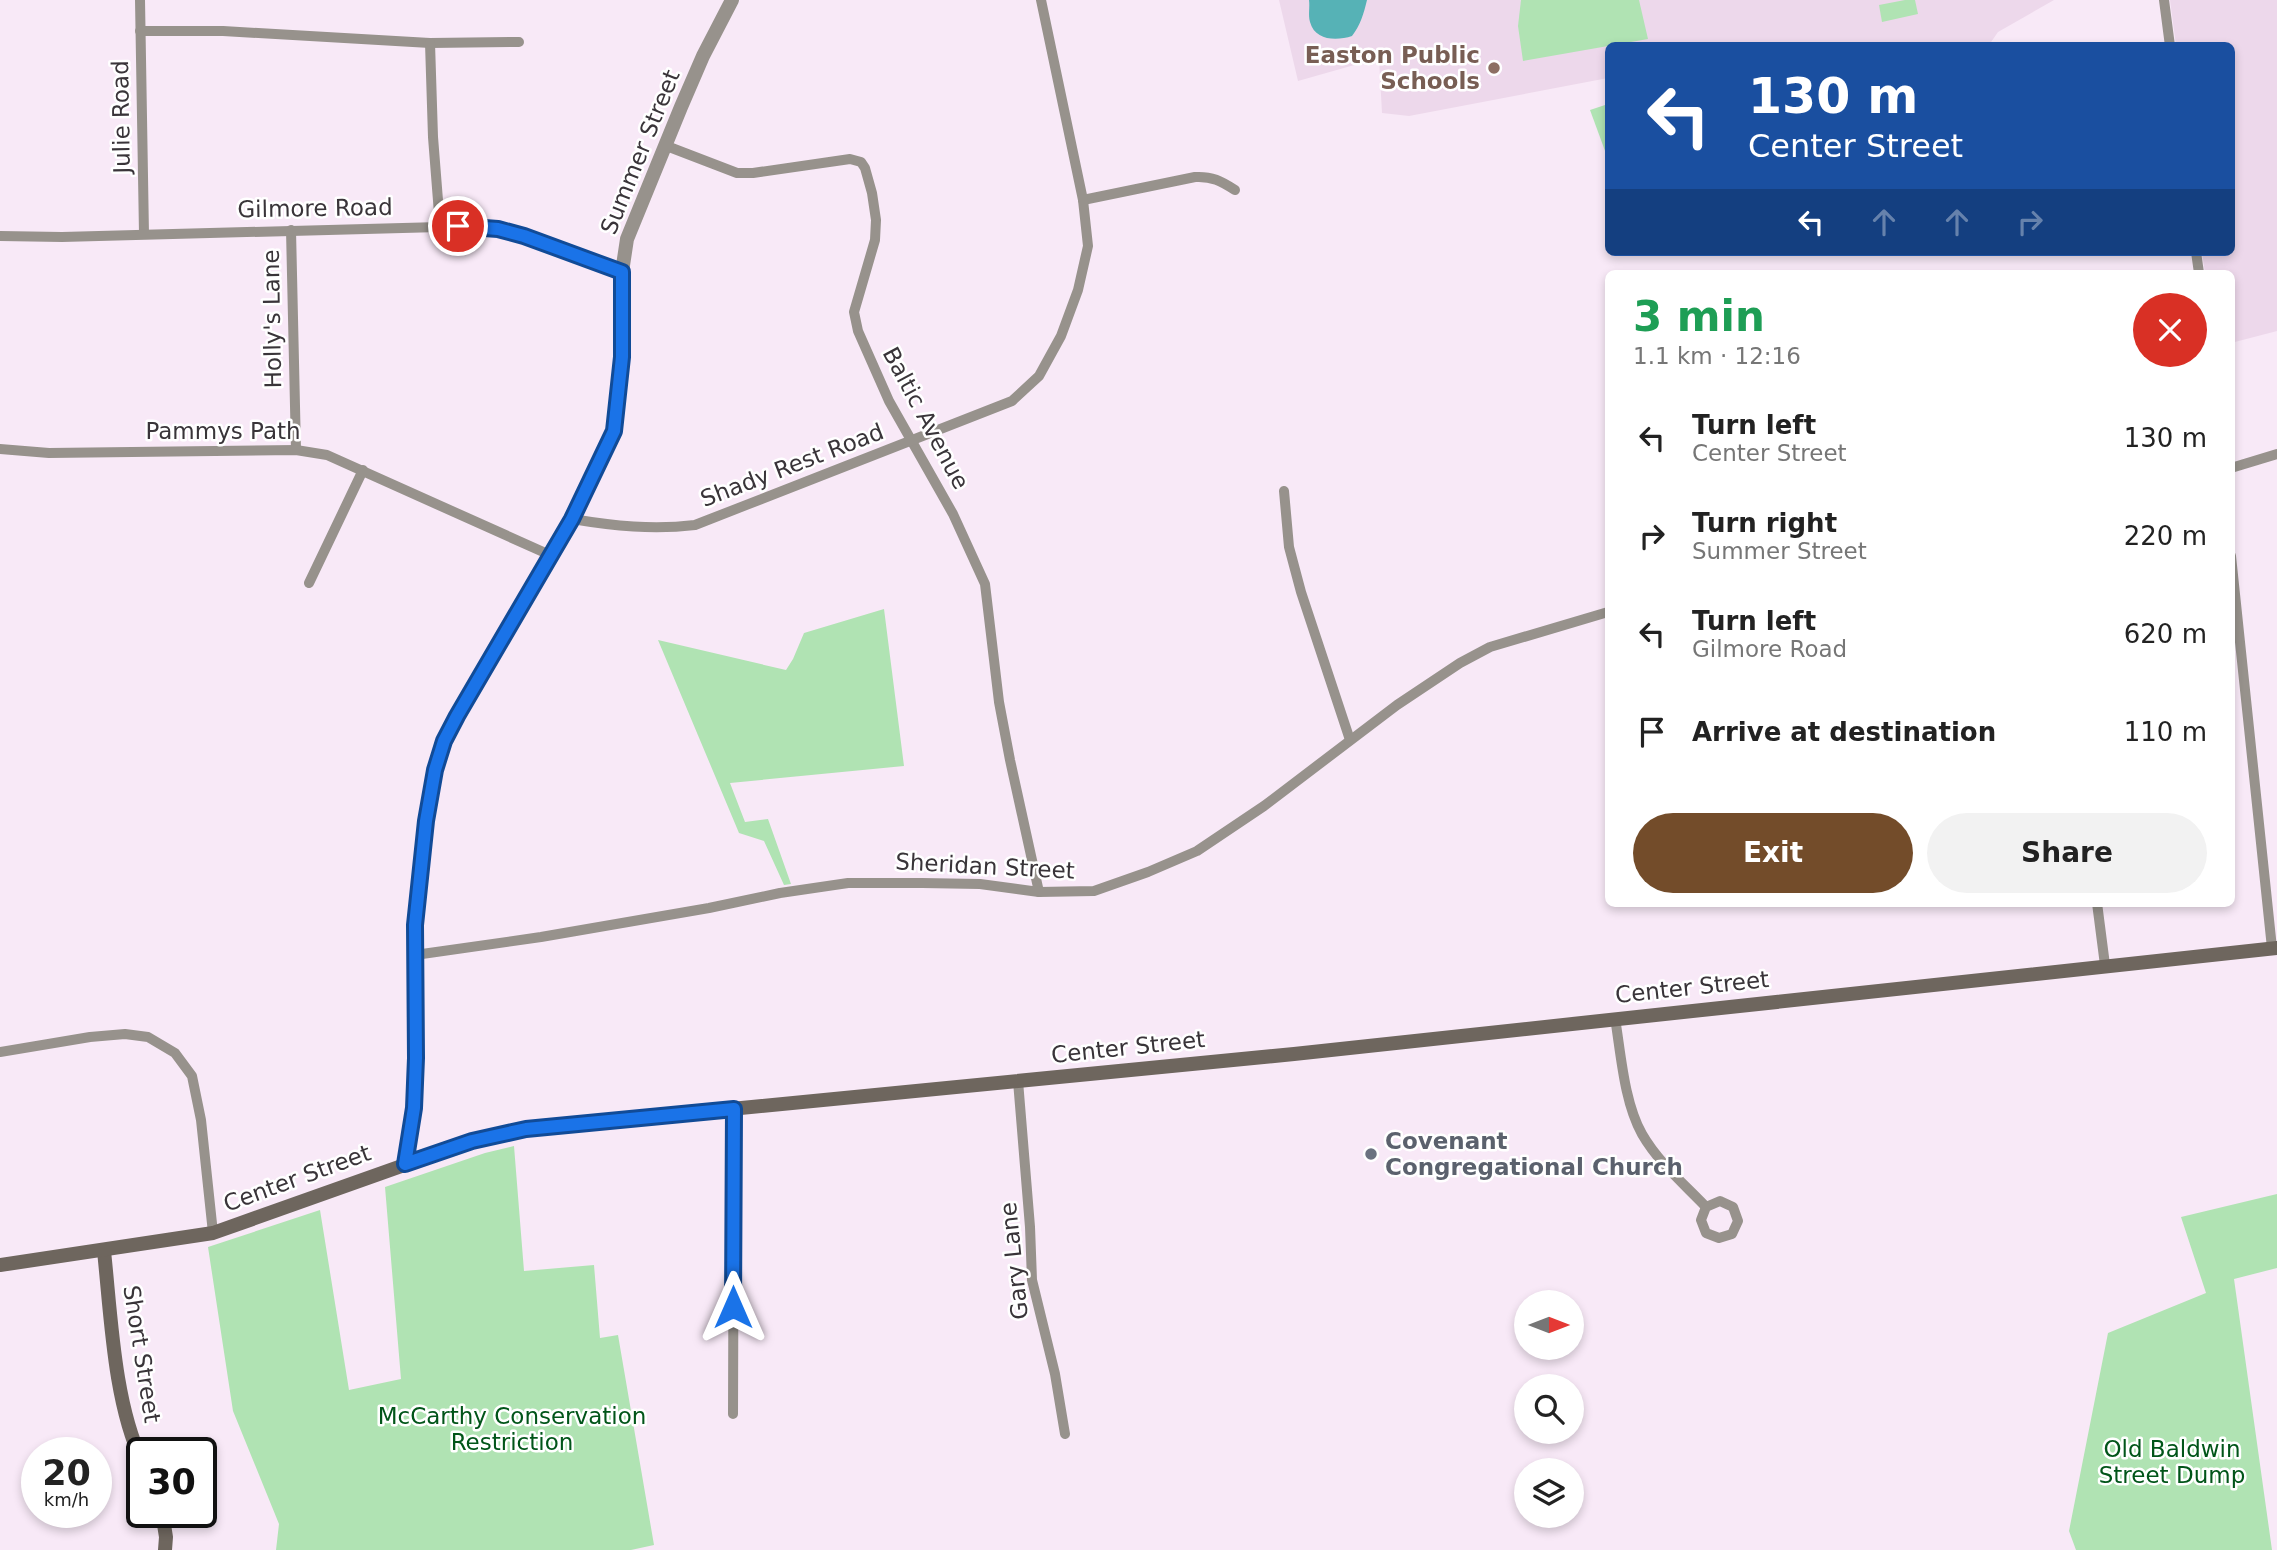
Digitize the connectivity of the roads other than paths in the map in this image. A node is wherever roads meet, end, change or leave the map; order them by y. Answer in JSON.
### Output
{"nodes":[{"id":1,"x":140,"y":0,"type":"edge"},
{"id":2,"x":732,"y":0,"type":"edge"},
{"id":3,"x":1041,"y":0,"type":"edge"},
{"id":4,"x":2164,"y":0,"type":"edge"},
{"id":5,"x":140,"y":31,"type":"junction"},
{"id":6,"x":519,"y":42,"type":"dead end"},
{"id":7,"x":2169,"y":42,"type":"edge"},
{"id":8,"x":430,"y":43,"type":"junction"},
{"id":9,"x":664,"y":145,"type":"junction"},
{"id":10,"x":1235,"y":190,"type":"dead end"},
{"id":11,"x":1083,"y":200,"type":"junction"},
{"id":12,"x":440,"y":226,"type":"junction"},
{"id":13,"x":291,"y":230,"type":"junction"},
{"id":14,"x":144,"y":234,"type":"junction"},
{"id":15,"x":0,"y":236,"type":"edge"},
{"id":16,"x":622,"y":272,"type":"junction"},
{"id":17,"x":910,"y":441,"type":"junction"},
{"id":18,"x":0,"y":449,"type":"edge"},
{"id":19,"x":296,"y":450,"type":"junction"},
{"id":20,"x":2277,"y":454,"type":"edge"},
{"id":21,"x":2235,"y":467,"type":"edge"},
{"id":22,"x":363,"y":470,"type":"junction"},
{"id":23,"x":1284,"y":491,"type":"dead end"},
{"id":24,"x":572,"y":519,"type":"junction"},
{"id":25,"x":551,"y":555,"type":"junction"},
{"id":26,"x":309,"y":583,"type":"dead end"},
{"id":27,"x":2235,"y":592,"type":"edge"},
{"id":28,"x":1605,"y":613,"type":"edge"},
{"id":29,"x":1350,"y":740,"type":"junction"},
{"id":30,"x":1039,"y":892,"type":"junction"},
{"id":31,"x":2098,"y":907,"type":"edge"},
{"id":32,"x":2274,"y":948,"type":"edge"},
{"id":33,"x":415,"y":956,"type":"junction"},
{"id":34,"x":2105,"y":965,"type":"junction"},
{"id":35,"x":1615,"y":1018,"type":"junction"},
{"id":36,"x":0,"y":1052,"type":"edge"},
{"id":37,"x":1018,"y":1081,"type":"junction"},
{"id":38,"x":734,"y":1109,"type":"junction"},
{"id":39,"x":405,"y":1164,"type":"junction"},
{"id":40,"x":1706,"y":1207,"type":"dead end"},
{"id":41,"x":214,"y":1233,"type":"junction"},
{"id":42,"x":104,"y":1251,"type":"junction"},
{"id":43,"x":0,"y":1265,"type":"edge"},
{"id":44,"x":733,"y":1414,"type":"dead end"},
{"id":45,"x":1065,"y":1434,"type":"dead end"},
{"id":46,"x":131,"y":1437,"type":"edge"},
{"id":47,"x":165,"y":1528,"type":"edge"},
{"id":48,"x":165,"y":1550,"type":"edge"}],
"edges":[{"from":1,"to":5,"type":"street","name":"Julie Road"},
{"from":2,"to":9,"type":"street","name":"Summer Street"},
{"from":3,"to":11,"type":"street","name":"Shady Rest Road"},
{"from":4,"to":7,"type":"street"},
{"from":5,"to":8,"type":"street"},
{"from":5,"to":14,"type":"street","name":"Julie Road"},
{"from":6,"to":8,"type":"street"},
{"from":8,"to":12,"type":"street"},
{"from":9,"to":16,"type":"street","name":"Summer Street"},
{"from":9,"to":17,"type":"street","name":"Baltic Avenue"},
{"from":10,"to":11,"type":"street"},
{"from":11,"to":17,"type":"street","name":"Shady Rest Road"},
{"from":12,"to":13,"type":"street","name":"Gilmore Road"},
{"from":12,"to":16,"type":"street","name":"Gilmore Road"},
{"from":13,"to":14,"type":"street","name":"Gilmore Road"},
{"from":13,"to":19,"type":"street","name":"Holly's Lane"},
{"from":14,"to":15,"type":"street","name":"Gilmore Road"},
{"from":16,"to":24,"type":"street","name":"Summer Street"},
{"from":17,"to":24,"type":"street","name":"Shady Rest Road"},
{"from":17,"to":30,"type":"street","name":"Baltic Avenue"},
{"from":18,"to":19,"type":"street","name":"Pammys Path"},
{"from":19,"to":22,"type":"street","name":"Pammys Path"},
{"from":20,"to":21,"type":"street"},
{"from":22,"to":25,"type":"street","name":"Pammys Path"},
{"from":22,"to":26,"type":"street"},
{"from":23,"to":29,"type":"street"},
{"from":24,"to":25,"type":"street","name":"Summer Street"},
{"from":25,"to":33,"type":"street","name":"Summer Street"},
{"from":27,"to":32,"type":"street"},
{"from":28,"to":29,"type":"street","name":"Sheridan Street"},
{"from":29,"to":30,"type":"street","name":"Sheridan Street"},
{"from":30,"to":33,"type":"street","name":"Sheridan Street"},
{"from":31,"to":34,"type":"street"},
{"from":32,"to":34,"type":"main road","name":"Center Street"},
{"from":33,"to":39,"type":"street","name":"Summer Street"},
{"from":34,"to":35,"type":"main road","name":"Center Street"},
{"from":35,"to":37,"type":"main road","name":"Center Street"},
{"from":35,"to":40,"type":"street"},
{"from":36,"to":41,"type":"street"},
{"from":37,"to":38,"type":"main road","name":"Center Street"},
{"from":37,"to":45,"type":"street","name":"Gary Lane"},
{"from":38,"to":39,"type":"main road","name":"Center Street"},
{"from":38,"to":44,"type":"street"},
{"from":39,"to":41,"type":"main road","name":"Center Street"},
{"from":41,"to":42,"type":"main road","name":"Center Street"},
{"from":42,"to":43,"type":"main road","name":"Center Street"},
{"from":42,"to":46,"type":"main road","name":"Short Street"},
{"from":47,"to":48,"type":"main road"}]}
